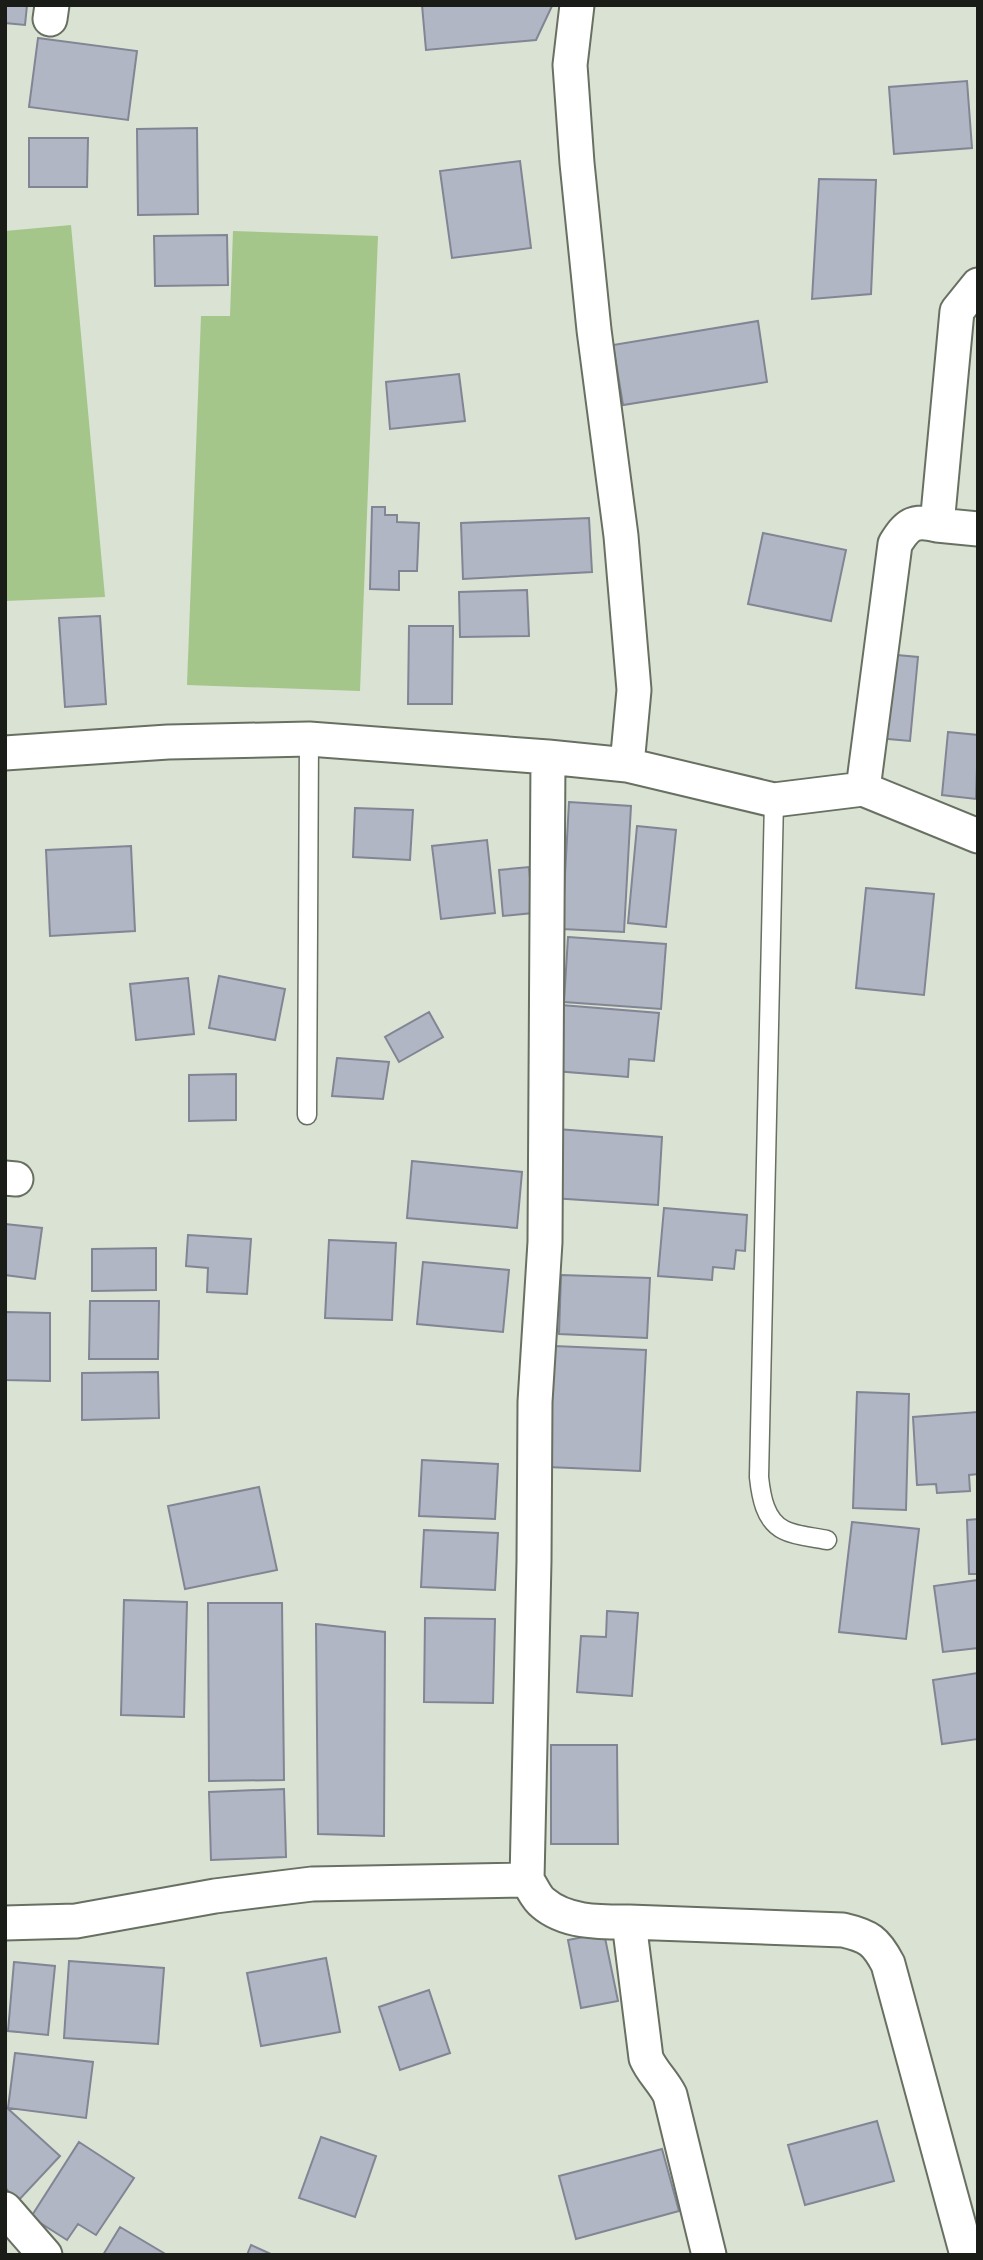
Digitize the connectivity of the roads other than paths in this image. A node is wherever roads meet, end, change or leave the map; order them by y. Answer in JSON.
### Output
{"nodes":[{"id":1,"x":577,"y":5,"type":"edge"},
{"id":2,"x":978,"y":285,"type":"edge"},
{"id":3,"x":937,"y":525,"type":"junction"},
{"id":4,"x":978,"y":530,"type":"edge"},
{"id":5,"x":309,"y":739,"type":"junction"},
{"id":6,"x":5,"y":753,"type":"edge"},
{"id":7,"x":548,"y":757,"type":"junction"},
{"id":8,"x":627,"y":765,"type":"junction"},
{"id":9,"x":863,"y":789,"type":"junction"},
{"id":10,"x":774,"y":800,"type":"junction"},
{"id":11,"x":978,"y":836,"type":"edge"},
{"id":12,"x":307,"y":1115,"type":"dead end"},
{"id":13,"x":827,"y":1540,"type":"dead end"},
{"id":14,"x":527,"y":1880,"type":"junction"},
{"id":15,"x":629,"y":1922,"type":"junction"},
{"id":16,"x":5,"y":1923,"type":"edge"},
{"id":17,"x":5,"y":2209,"type":"edge"},
{"id":18,"x":45,"y":2255,"type":"edge"},
{"id":19,"x":709,"y":2255,"type":"edge"},
{"id":20,"x":967,"y":2255,"type":"edge"}],
"edges":[{"from":1,"to":8,"type":"street"},
{"from":2,"to":3,"type":"street"},
{"from":3,"to":4,"type":"street"},
{"from":3,"to":9,"type":"street"},
{"from":5,"to":6,"type":"street"},
{"from":5,"to":7,"type":"street"},
{"from":5,"to":12,"type":"lane"},
{"from":7,"to":8,"type":"street"},
{"from":7,"to":14,"type":"street"},
{"from":8,"to":10,"type":"street"},
{"from":9,"to":10,"type":"street"},
{"from":9,"to":11,"type":"street"},
{"from":10,"to":13,"type":"lane"},
{"from":14,"to":15,"type":"street"},
{"from":14,"to":16,"type":"street"},
{"from":15,"to":19,"type":"street"},
{"from":15,"to":20,"type":"street"},
{"from":17,"to":18,"type":"street"}]}
